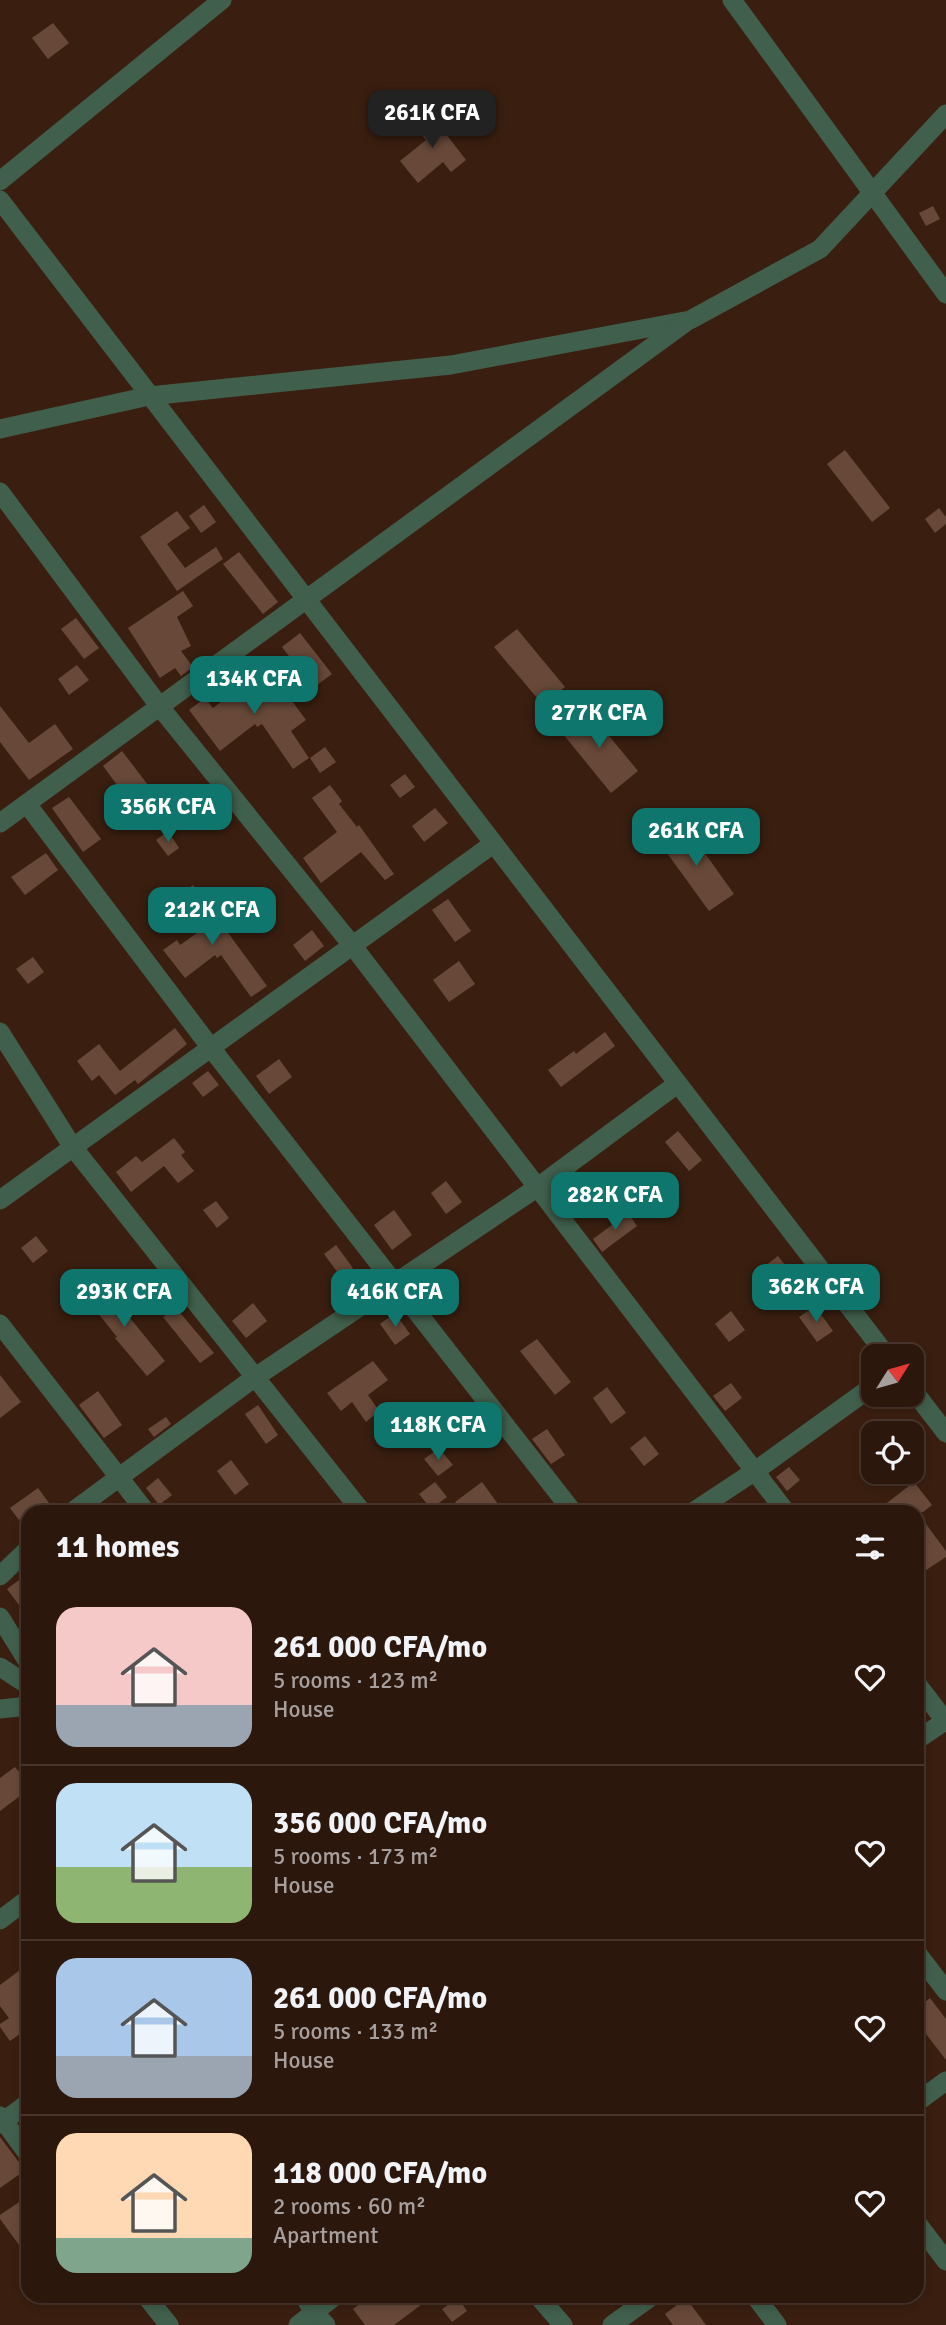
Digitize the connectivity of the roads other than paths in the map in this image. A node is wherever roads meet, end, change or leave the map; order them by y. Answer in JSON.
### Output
{"nodes":[{"id":1,"x":222,"y":0,"type":"edge"},
{"id":2,"x":732,"y":0,"type":"edge"},
{"id":3,"x":946,"y":114,"type":"edge"},
{"id":4,"x":0,"y":181,"type":"edge"},
{"id":5,"x":872,"y":193,"type":"junction"},
{"id":6,"x":4,"y":213,"type":"edge"},
{"id":7,"x":946,"y":293,"type":"edge"},
{"id":8,"x":690,"y":320,"type":"junction"},
{"id":9,"x":149,"y":396,"type":"junction"},
{"id":10,"x":0,"y":429,"type":"edge"},
{"id":11,"x":0,"y":492,"type":"edge"},
{"id":12,"x":308,"y":600,"type":"junction"},
{"id":13,"x":160,"y":707,"type":"junction"},
{"id":14,"x":27,"y":804,"type":"junction"},
{"id":15,"x":0,"y":823,"type":"edge"},
{"id":16,"x":493,"y":844,"type":"junction"},
{"id":17,"x":352,"y":945,"type":"junction"},
{"id":18,"x":0,"y":1032,"type":"edge"},
{"id":19,"x":211,"y":1048,"type":"junction"},
{"id":20,"x":677,"y":1084,"type":"junction"},
{"id":21,"x":72,"y":1146,"type":"junction"},
{"id":22,"x":538,"y":1187,"type":"junction"},
{"id":23,"x":0,"y":1200,"type":"edge"},
{"id":24,"x":396,"y":1284,"type":"junction"},
{"id":25,"x":0,"y":1324,"type":"edge"},
{"id":26,"x":878,"y":1344,"type":"edge"},
{"id":27,"x":254,"y":1378,"type":"junction"},
{"id":28,"x":861,"y":1395,"type":"edge"},
{"id":29,"x":924,"y":1405,"type":"edge"},
{"id":30,"x":946,"y":1433,"type":"edge"},
{"id":31,"x":755,"y":1471,"type":"junction"},
{"id":32,"x":118,"y":1477,"type":"junction"},
{"id":33,"x":81,"y":1505,"type":"edge"},
{"id":34,"x":140,"y":1505,"type":"edge"},
{"id":35,"x":356,"y":1505,"type":"edge"},
{"id":36,"x":568,"y":1505,"type":"edge"},
{"id":37,"x":704,"y":1505,"type":"edge"},
{"id":38,"x":781,"y":1505,"type":"edge"},
{"id":39,"x":21,"y":1556,"type":"edge"},
{"id":40,"x":0,"y":1576,"type":"edge"},
{"id":41,"x":0,"y":1617,"type":"edge"},
{"id":42,"x":21,"y":1651,"type":"edge"},
{"id":43,"x":0,"y":1667,"type":"edge"},
{"id":44,"x":21,"y":1680,"type":"edge"},
{"id":45,"x":924,"y":1693,"type":"edge"},
{"id":46,"x":21,"y":1707,"type":"edge"},
{"id":47,"x":0,"y":1709,"type":"edge"},
{"id":48,"x":946,"y":1721,"type":"edge"},
{"id":49,"x":924,"y":1735,"type":"edge"},
{"id":50,"x":21,"y":1904,"type":"edge"},
{"id":51,"x":0,"y":1920,"type":"edge"},
{"id":52,"x":924,"y":1962,"type":"edge"},
{"id":53,"x":946,"y":1991,"type":"edge"},
{"id":54,"x":946,"y":2081,"type":"edge"},
{"id":55,"x":924,"y":2097,"type":"edge"},
{"id":56,"x":21,"y":2108,"type":"edge"},
{"id":57,"x":1,"y":2121,"type":"edge"},
{"id":58,"x":21,"y":2145,"type":"edge"},
{"id":59,"x":924,"y":2232,"type":"edge"},
{"id":60,"x":946,"y":2261,"type":"edge"},
{"id":61,"x":152,"y":2303,"type":"edge"},
{"id":62,"x":308,"y":2303,"type":"edge"},
{"id":63,"x":330,"y":2303,"type":"edge"},
{"id":64,"x":544,"y":2303,"type":"edge"},
{"id":65,"x":642,"y":2303,"type":"edge"},
{"id":66,"x":760,"y":2303,"type":"edge"},
{"id":67,"x":318,"y":2321,"type":"edge"},
{"id":68,"x":169,"y":2325,"type":"edge"},
{"id":69,"x":298,"y":2325,"type":"edge"},
{"id":70,"x":562,"y":2325,"type":"edge"},
{"id":71,"x":612,"y":2325,"type":"edge"},
{"id":72,"x":777,"y":2325,"type":"edge"}],
"edges":[{"from":1,"to":4,"type":"street"},
{"from":2,"to":5,"type":"street"},
{"from":3,"to":5,"type":"street"},
{"from":5,"to":7,"type":"street"},
{"from":5,"to":8,"type":"street"},
{"from":6,"to":9,"type":"street"},
{"from":8,"to":9,"type":"street"},
{"from":8,"to":12,"type":"street"},
{"from":9,"to":10,"type":"street"},
{"from":9,"to":12,"type":"street"},
{"from":11,"to":13,"type":"street"},
{"from":12,"to":13,"type":"street"},
{"from":12,"to":16,"type":"street"},
{"from":13,"to":14,"type":"street"},
{"from":13,"to":17,"type":"street"},
{"from":14,"to":15,"type":"street"},
{"from":14,"to":19,"type":"street"},
{"from":16,"to":17,"type":"street"},
{"from":16,"to":20,"type":"street"},
{"from":17,"to":19,"type":"street"},
{"from":17,"to":22,"type":"street"},
{"from":18,"to":21,"type":"street"},
{"from":19,"to":21,"type":"street"},
{"from":19,"to":24,"type":"street"},
{"from":20,"to":22,"type":"street"},
{"from":20,"to":26,"type":"street"},
{"from":21,"to":23,"type":"street"},
{"from":21,"to":27,"type":"street"},
{"from":22,"to":24,"type":"street"},
{"from":22,"to":31,"type":"street"},
{"from":24,"to":27,"type":"street"},
{"from":24,"to":36,"type":"street"},
{"from":25,"to":32,"type":"street"},
{"from":27,"to":32,"type":"street"},
{"from":27,"to":35,"type":"street"},
{"from":28,"to":31,"type":"street"},
{"from":29,"to":30,"type":"street"},
{"from":31,"to":37,"type":"street"},
{"from":31,"to":38,"type":"street"},
{"from":32,"to":33,"type":"street"},
{"from":32,"to":34,"type":"street"},
{"from":39,"to":40,"type":"street"},
{"from":41,"to":42,"type":"street"},
{"from":43,"to":44,"type":"street"},
{"from":45,"to":48,"type":"street"},
{"from":46,"to":47,"type":"street"},
{"from":48,"to":49,"type":"street"},
{"from":50,"to":51,"type":"street"},
{"from":52,"to":53,"type":"street"},
{"from":54,"to":55,"type":"street"},
{"from":56,"to":57,"type":"street"},
{"from":57,"to":58,"type":"street"},
{"from":59,"to":60,"type":"street"},
{"from":61,"to":68,"type":"street"},
{"from":62,"to":67,"type":"street"},
{"from":63,"to":67,"type":"street"},
{"from":64,"to":70,"type":"street"},
{"from":65,"to":71,"type":"street"},
{"from":66,"to":72,"type":"street"},
{"from":67,"to":69,"type":"street"}]}
